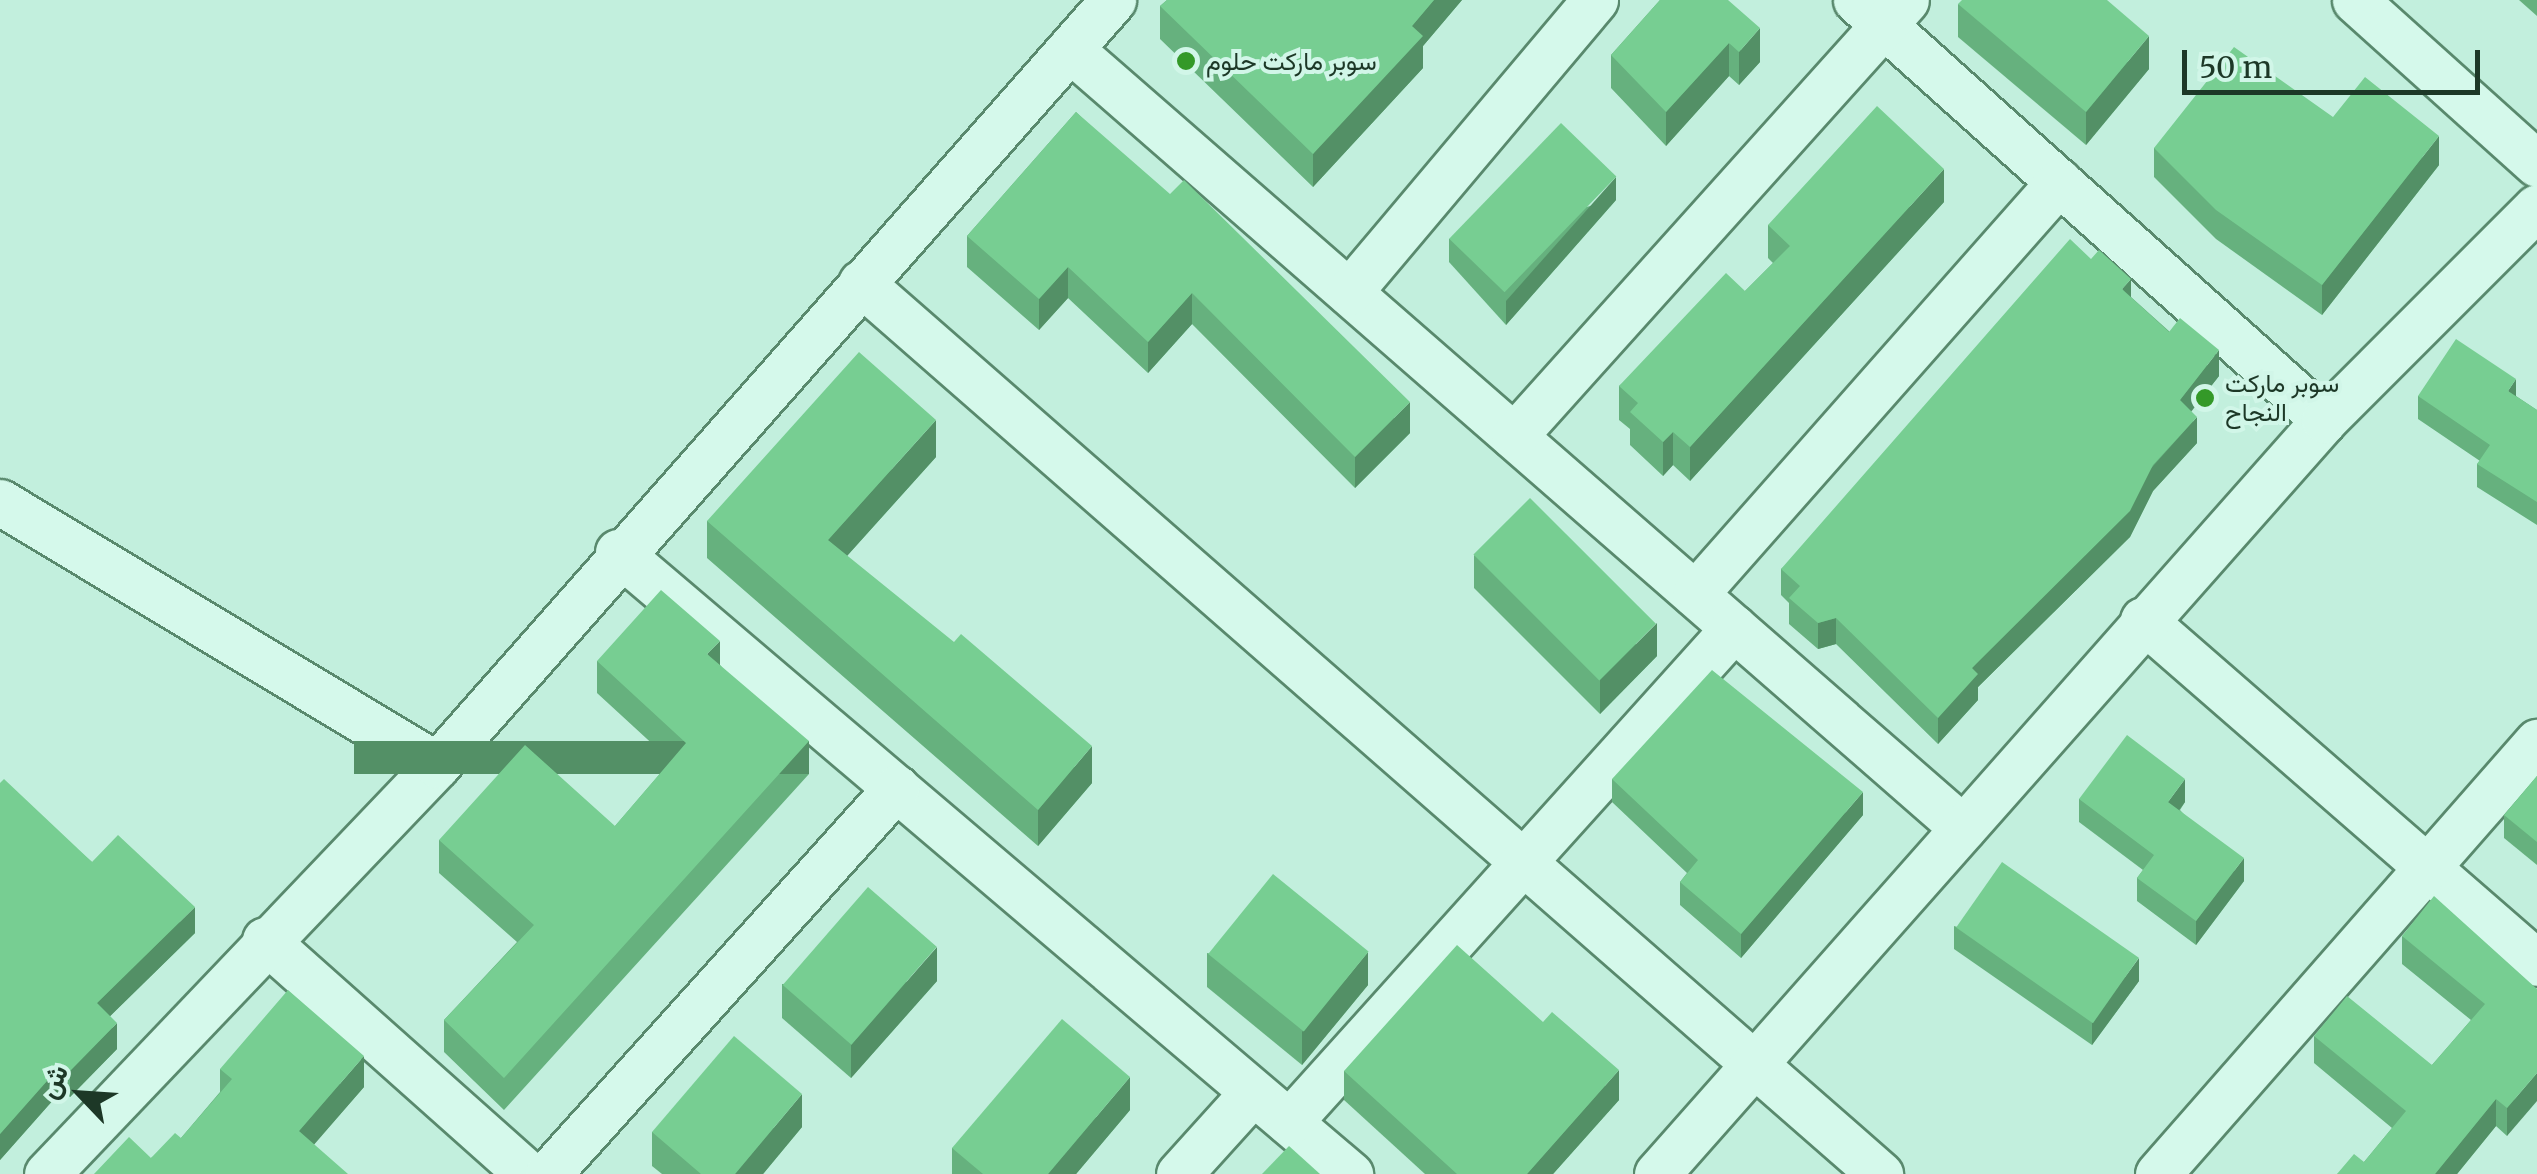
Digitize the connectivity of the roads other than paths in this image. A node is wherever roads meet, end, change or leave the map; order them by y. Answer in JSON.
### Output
{"nodes":[{"id":1,"x":1113,"y":0,"type":"edge"},
{"id":2,"x":1594,"y":0,"type":"edge"},
{"id":3,"x":2355,"y":0,"type":"edge"},
{"id":4,"x":1882,"y":8,"type":"edge"},
{"id":5,"x":1070,"y":49,"type":"junction"},
{"id":6,"x":2537,"y":164,"type":"edge"},
{"id":7,"x":2059,"y":182,"type":"junction"},
{"id":8,"x":2537,"y":207,"type":"edge"},
{"id":9,"x":860,"y":283,"type":"junction"},
{"id":10,"x":1348,"y":292,"type":"junction"},
{"id":11,"x":2324,"y":420,"type":"junction"},
{"id":12,"x":1514,"y":436,"type":"junction"},
{"id":13,"x":0,"y":502,"type":"edge"},
{"id":14,"x":618,"y":552,"type":"junction"},
{"id":15,"x":1694,"y":594,"type":"junction"},
{"id":16,"x":2143,"y":620,"type":"junction"},
{"id":17,"x":1734,"y":628,"type":"junction"},
{"id":18,"x":2537,"y":742,"type":"edge"},
{"id":19,"x":437,"y":765,"type":"junction"},
{"id":20,"x":896,"y":788,"type":"junction"},
{"id":21,"x":1963,"y":828,"type":"junction"},
{"id":22,"x":1526,"y":860,"type":"junction"},
{"id":23,"x":2425,"y":866,"type":"junction"},
{"id":24,"x":265,"y":940,"type":"junction"},
{"id":25,"x":2537,"y":963,"type":"edge"},
{"id":26,"x":1756,"y":1061,"type":"junction"},
{"id":27,"x":1253,"y":1092,"type":"junction"},
{"id":28,"x":1289,"y":1122,"type":"junction"},
{"id":29,"x":47,"y":1174,"type":"edge"},
{"id":30,"x":528,"y":1174,"type":"edge"},
{"id":31,"x":548,"y":1174,"type":"edge"},
{"id":32,"x":1179,"y":1174,"type":"edge"},
{"id":33,"x":1350,"y":1174,"type":"edge"},
{"id":34,"x":1657,"y":1174,"type":"edge"},
{"id":35,"x":1880,"y":1174,"type":"edge"},
{"id":36,"x":2158,"y":1174,"type":"edge"}],
"edges":[{"from":1,"to":5,"type":"street"},
{"from":2,"to":10,"type":"street"},
{"from":3,"to":6,"type":"street"},
{"from":4,"to":7,"type":"street"},
{"from":4,"to":12,"type":"street"},
{"from":5,"to":9,"type":"street"},
{"from":5,"to":10,"type":"street"},
{"from":7,"to":11,"type":"street"},
{"from":7,"to":15,"type":"street"},
{"from":8,"to":11,"type":"street"},
{"from":9,"to":14,"type":"street"},
{"from":9,"to":22,"type":"street"},
{"from":10,"to":12,"type":"street"},
{"from":11,"to":16,"type":"street"},
{"from":12,"to":15,"type":"street"},
{"from":13,"to":19,"type":"street"},
{"from":14,"to":19,"type":"street"},
{"from":14,"to":20,"type":"street"},
{"from":15,"to":17,"type":"street"},
{"from":16,"to":21,"type":"street"},
{"from":16,"to":23,"type":"street"},
{"from":17,"to":21,"type":"street"},
{"from":17,"to":22,"type":"street"},
{"from":18,"to":23,"type":"street"},
{"from":19,"to":24,"type":"street"},
{"from":20,"to":27,"type":"street"},
{"from":20,"to":31,"type":"street"},
{"from":21,"to":26,"type":"street"},
{"from":22,"to":26,"type":"street"},
{"from":22,"to":28,"type":"street"},
{"from":23,"to":25,"type":"street"},
{"from":23,"to":36,"type":"street"},
{"from":24,"to":29,"type":"street"},
{"from":24,"to":30,"type":"street"},
{"from":26,"to":34,"type":"street"},
{"from":26,"to":35,"type":"street"},
{"from":27,"to":28,"type":"street"},
{"from":27,"to":32,"type":"street"},
{"from":28,"to":33,"type":"street"}]}
